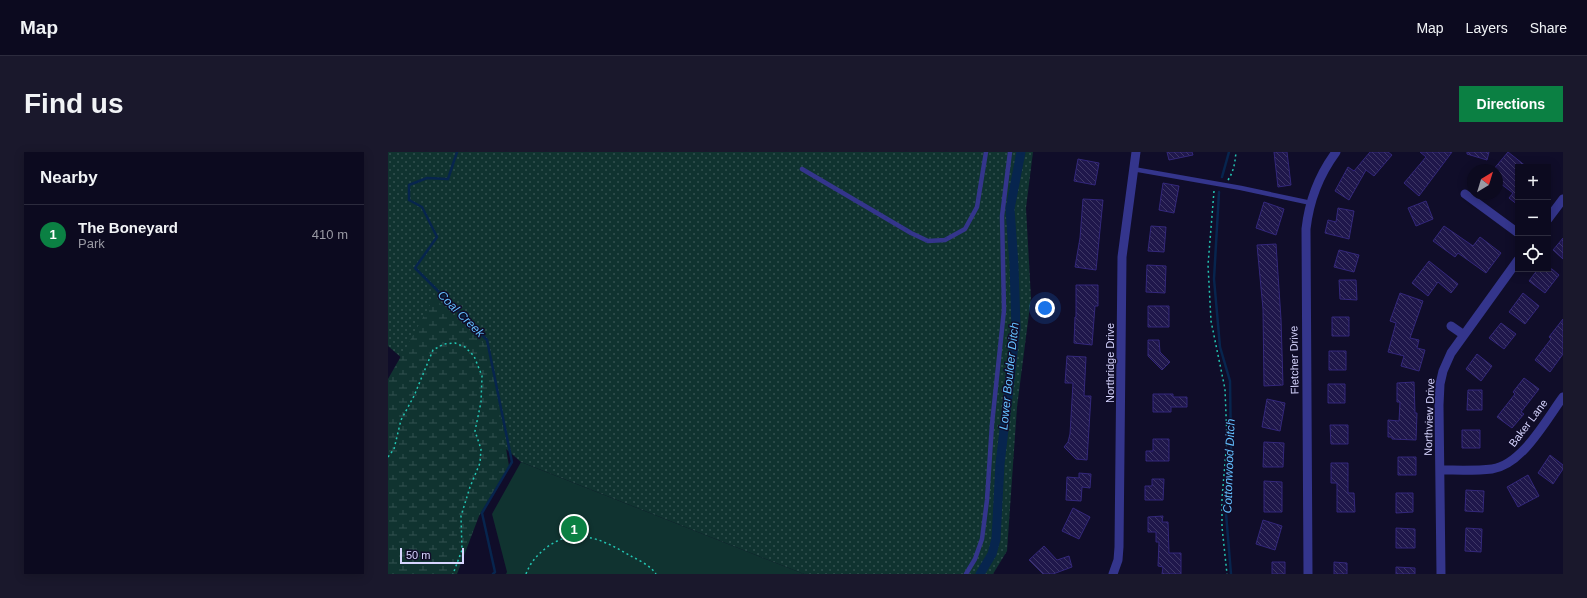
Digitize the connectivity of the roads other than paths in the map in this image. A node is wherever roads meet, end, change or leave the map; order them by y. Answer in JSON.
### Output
{"nodes":[{"id":1,"x":986,"y":152,"type":"edge"},
{"id":2,"x":1010,"y":152,"type":"edge"},
{"id":3,"x":1136,"y":152,"type":"edge"},
{"id":4,"x":1336,"y":152,"type":"edge"},
{"id":5,"x":802,"y":169,"type":"dead end"},
{"id":6,"x":1133,"y":169,"type":"junction"},
{"id":7,"x":1464,"y":194,"type":"dead end"},
{"id":8,"x":1563,"y":198,"type":"edge"},
{"id":9,"x":1311,"y":203,"type":"junction"},
{"id":10,"x":1551,"y":215,"type":"edge"},
{"id":11,"x":1515,"y":231,"type":"edge"},
{"id":12,"x":1515,"y":264,"type":"edge"},
{"id":13,"x":1451,"y":326,"type":"dead end"},
{"id":14,"x":1464,"y":335,"type":"junction"},
{"id":15,"x":1563,"y":397,"type":"edge"},
{"id":16,"x":1440,"y":470,"type":"junction"},
{"id":17,"x":966,"y":574,"type":"edge"},
{"id":18,"x":1112,"y":574,"type":"edge"},
{"id":19,"x":1308,"y":574,"type":"edge"},
{"id":20,"x":1441,"y":574,"type":"edge"}],
"edges":[{"from":1,"to":5,"type":"lane"},
{"from":2,"to":17,"type":"lane"},
{"from":3,"to":6,"type":"street","name":"Northridge Drive"},
{"from":4,"to":9,"type":"street","name":"Fletcher Drive"},
{"from":6,"to":9,"type":"lane"},
{"from":6,"to":18,"type":"street","name":"Northridge Drive"},
{"from":7,"to":11,"type":"street"},
{"from":8,"to":10,"type":"street"},
{"from":9,"to":19,"type":"street","name":"Fletcher Drive"},
{"from":12,"to":14,"type":"street","name":"Northview Drive"},
{"from":13,"to":14,"type":"street"},
{"from":14,"to":16,"type":"street","name":"Northview Drive"},
{"from":15,"to":16,"type":"street","name":"Baker Lane"},
{"from":16,"to":20,"type":"street","name":"Northview Drive"}]}
